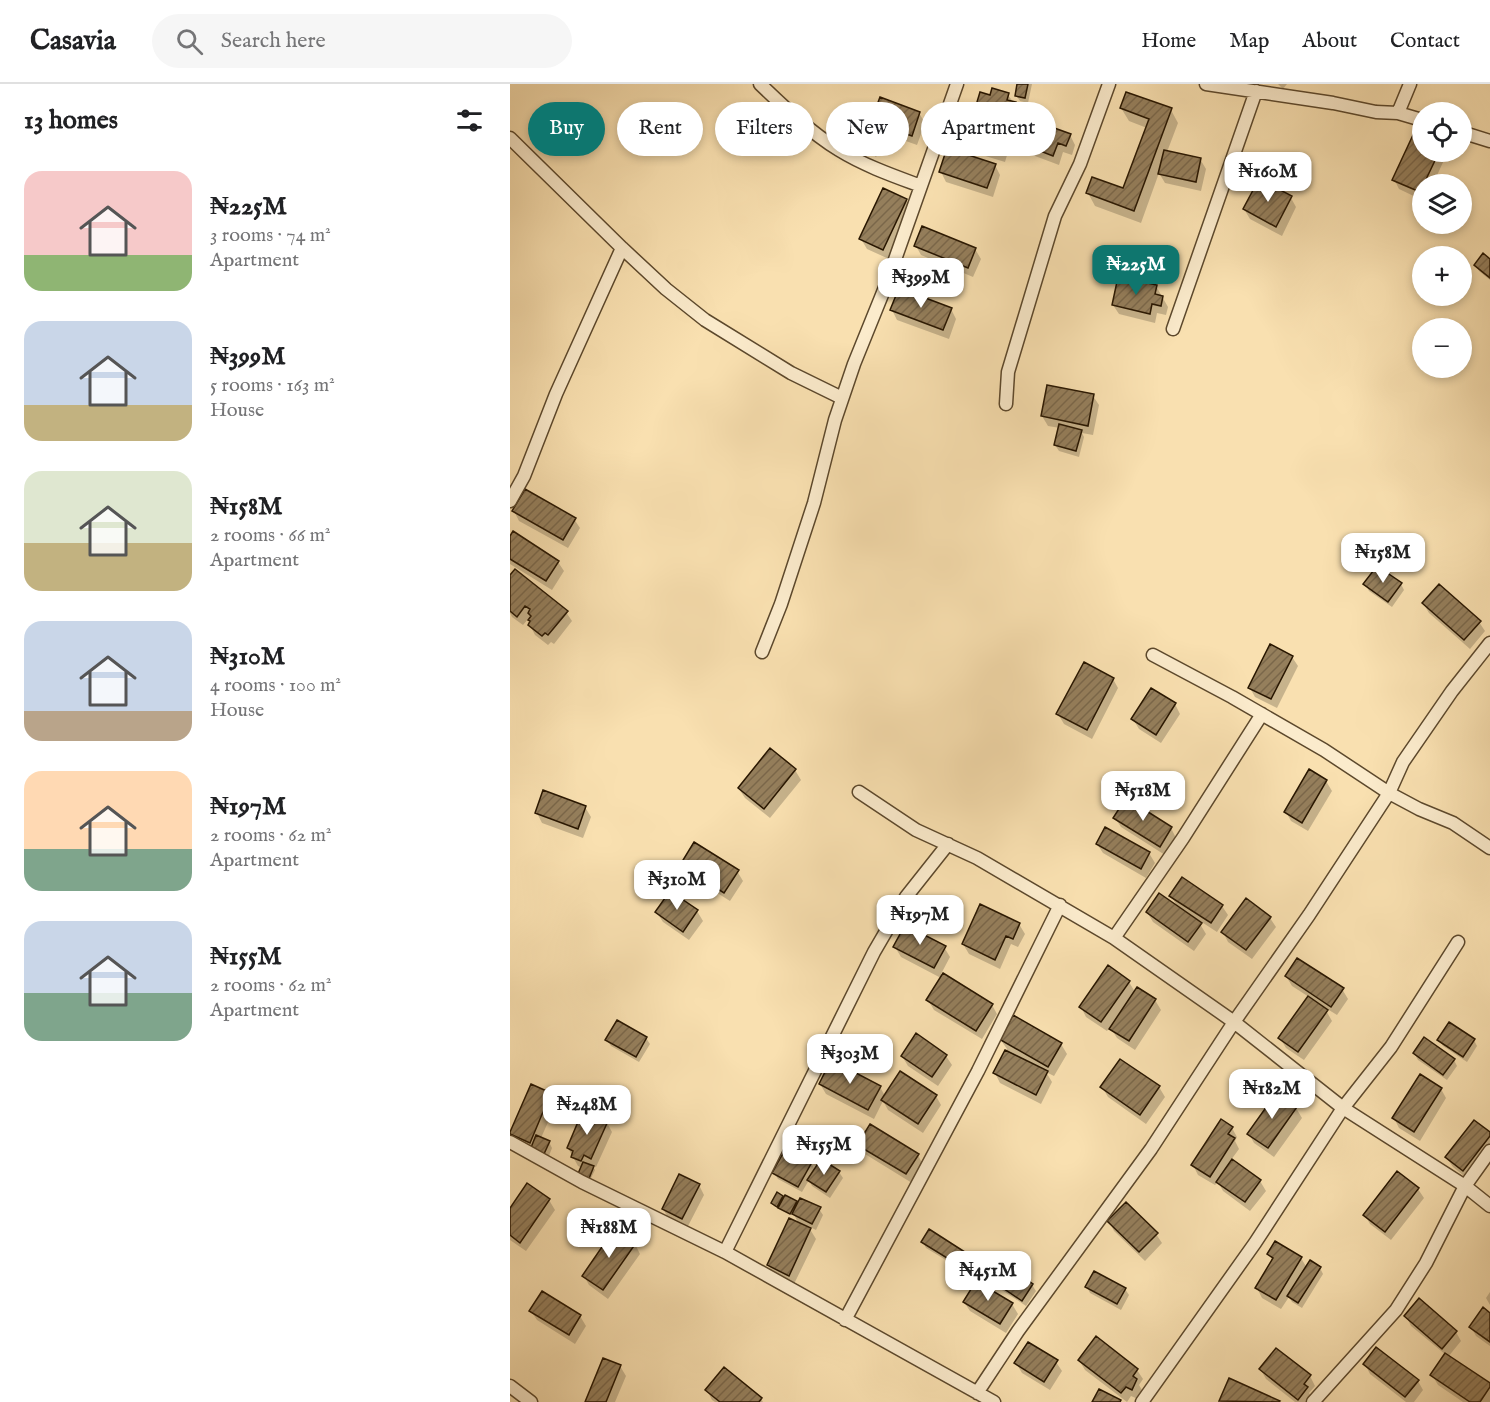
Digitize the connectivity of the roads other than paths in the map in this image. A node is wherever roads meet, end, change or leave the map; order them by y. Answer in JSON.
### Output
{"nodes":[{"id":1,"x":760,"y":84,"type":"edge"},
{"id":2,"x":957,"y":84,"type":"edge"},
{"id":3,"x":1109,"y":84,"type":"edge"},
{"id":4,"x":1206,"y":84,"type":"edge"},
{"id":5,"x":1410,"y":84,"type":"edge"},
{"id":6,"x":1256,"y":91,"type":"junction"},
{"id":7,"x":1398,"y":113,"type":"junction"},
{"id":8,"x":1412,"y":117,"type":"edge"},
{"id":9,"x":1472,"y":135,"type":"edge"},
{"id":10,"x":510,"y":138,"type":"edge"},
{"id":11,"x":1490,"y":141,"type":"edge"},
{"id":12,"x":921,"y":186,"type":"junction"},
{"id":13,"x":622,"y":248,"type":"junction"},
{"id":14,"x":1173,"y":329,"type":"dead end"},
{"id":15,"x":842,"y":398,"type":"junction"},
{"id":16,"x":1006,"y":404,"type":"dead end"},
{"id":17,"x":510,"y":501,"type":"edge"},
{"id":18,"x":1490,"y":643,"type":"edge"},
{"id":19,"x":762,"y":652,"type":"dead end"},
{"id":20,"x":1153,"y":655,"type":"dead end"},
{"id":21,"x":1262,"y":714,"type":"junction"},
{"id":22,"x":860,"y":792,"type":"dead end"},
{"id":23,"x":1389,"y":794,"type":"junction"},
{"id":24,"x":948,"y":844,"type":"junction"},
{"id":25,"x":1490,"y":848,"type":"edge"},
{"id":26,"x":1060,"y":905,"type":"junction"},
{"id":27,"x":1114,"y":938,"type":"junction"},
{"id":28,"x":1458,"y":942,"type":"dead end"},
{"id":29,"x":1234,"y":1022,"type":"junction"},
{"id":30,"x":1343,"y":1108,"type":"junction"},
{"id":31,"x":510,"y":1142,"type":"edge"},
{"id":32,"x":1490,"y":1151,"type":"edge"},
{"id":33,"x":1465,"y":1186,"type":"junction"},
{"id":34,"x":1490,"y":1206,"type":"edge"},
{"id":35,"x":725,"y":1252,"type":"junction"},
{"id":36,"x":845,"y":1320,"type":"junction"},
{"id":37,"x":510,"y":1386,"type":"edge"},
{"id":38,"x":977,"y":1393,"type":"junction"},
{"id":39,"x":531,"y":1402,"type":"edge"},
{"id":40,"x":994,"y":1402,"type":"edge"},
{"id":41,"x":1142,"y":1402,"type":"edge"},
{"id":42,"x":1313,"y":1402,"type":"edge"}],
"edges":[{"from":1,"to":12,"type":"street"},
{"from":2,"to":12,"type":"street"},
{"from":3,"to":16,"type":"street"},
{"from":4,"to":6,"type":"street"},
{"from":5,"to":7,"type":"street"},
{"from":6,"to":7,"type":"street"},
{"from":6,"to":14,"type":"street"},
{"from":7,"to":8,"type":"street"},
{"from":9,"to":11,"type":"street"},
{"from":10,"to":13,"type":"street"},
{"from":12,"to":15,"type":"street"},
{"from":13,"to":15,"type":"street"},
{"from":13,"to":17,"type":"street"},
{"from":15,"to":19,"type":"street"},
{"from":18,"to":23,"type":"street"},
{"from":20,"to":21,"type":"street"},
{"from":21,"to":23,"type":"street"},
{"from":21,"to":27,"type":"street"},
{"from":22,"to":24,"type":"street"},
{"from":23,"to":25,"type":"street"},
{"from":23,"to":29,"type":"street"},
{"from":24,"to":26,"type":"street"},
{"from":24,"to":35,"type":"street"},
{"from":26,"to":27,"type":"street"},
{"from":26,"to":36,"type":"street"},
{"from":27,"to":29,"type":"street"},
{"from":28,"to":30,"type":"street"},
{"from":29,"to":30,"type":"street"},
{"from":29,"to":38,"type":"street"},
{"from":30,"to":33,"type":"street"},
{"from":30,"to":41,"type":"street"},
{"from":31,"to":35,"type":"street"},
{"from":32,"to":33,"type":"street"},
{"from":33,"to":34,"type":"street"},
{"from":33,"to":42,"type":"street"},
{"from":35,"to":36,"type":"street"},
{"from":36,"to":38,"type":"street"},
{"from":37,"to":39,"type":"street"},
{"from":38,"to":40,"type":"street"}]}
